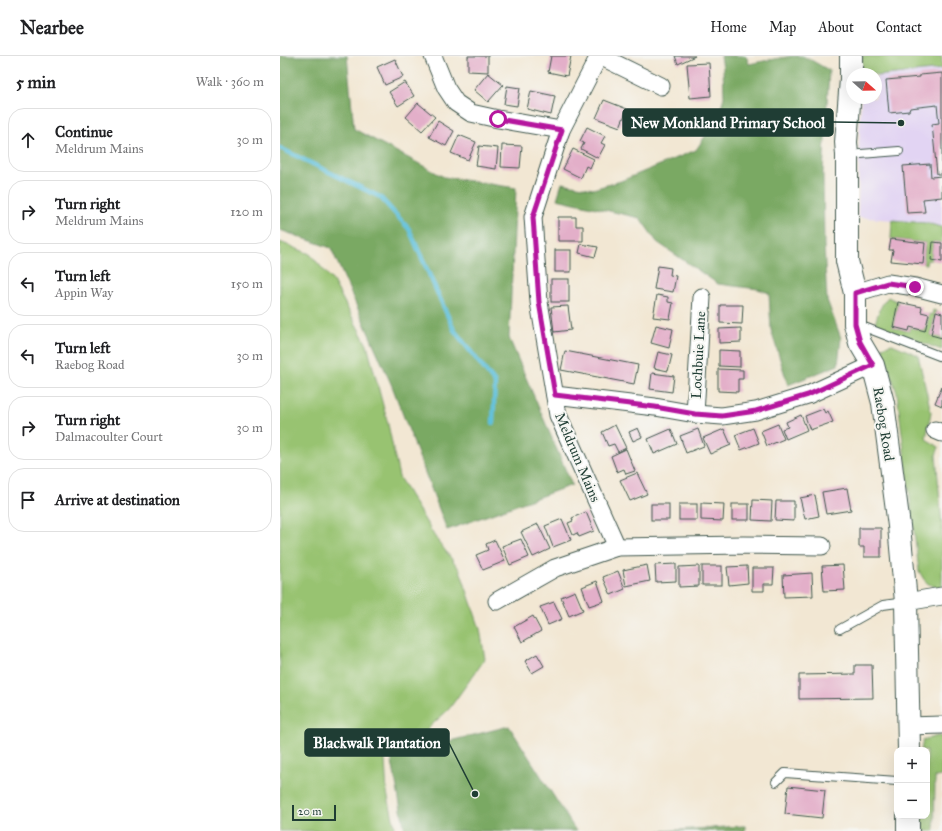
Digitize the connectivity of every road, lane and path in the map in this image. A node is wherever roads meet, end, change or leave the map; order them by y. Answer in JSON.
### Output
{"nodes":[{"id":1,"x":433,"y":56,"type":"edge"},
{"id":2,"x":600,"y":56,"type":"edge"},
{"id":3,"x":851,"y":56,"type":"edge"},
{"id":4,"x":661,"y":86,"type":"dead end"},
{"id":5,"x":562,"y":130,"type":"junction"},
{"id":6,"x":899,"y":151,"type":"dead end"},
{"id":7,"x":847,"y":155,"type":"junction"},
{"id":8,"x":855,"y":293,"type":"junction"},
{"id":9,"x":942,"y":294,"type":"edge"},
{"id":10,"x":702,"y":297,"type":"dead end"},
{"id":11,"x":855,"y":324,"type":"junction"},
{"id":12,"x":942,"y":357,"type":"edge"},
{"id":13,"x":873,"y":365,"type":"junction"},
{"id":14,"x":555,"y":395,"type":"junction"},
{"id":15,"x":695,"y":414,"type":"junction"},
{"id":16,"x":822,"y":546,"type":"dead end"},
{"id":17,"x":617,"y":547,"type":"junction"},
{"id":18,"x":942,"y":596,"type":"edge"},
{"id":19,"x":497,"y":601,"type":"dead end"},
{"id":20,"x":906,"y":602,"type":"junction"},
{"id":21,"x":840,"y":629,"type":"dead end"},
{"id":22,"x":908,"y":726,"type":"junction"},
{"id":23,"x":942,"y":726,"type":"edge"},
{"id":24,"x":909,"y":747,"type":"edge"},
{"id":25,"x":894,"y":781,"type":"edge"},
{"id":26,"x":776,"y":782,"type":"dead end"},
{"id":27,"x":908,"y":819,"type":"edge"},
{"id":28,"x":908,"y":831,"type":"edge"}],
"edges":[{"from":1,"to":5,"type":"street"},
{"from":2,"to":4,"type":"street","name":"Meldrum Mains"},
{"from":2,"to":5,"type":"street","name":"Meldrum Mains"},
{"from":3,"to":7,"type":"main road","name":"Raebog Road"},
{"from":5,"to":14,"type":"street","name":"Meldrum Mains"},
{"from":6,"to":7,"type":"lane"},
{"from":7,"to":8,"type":"main road","name":"Raebog Road"},
{"from":8,"to":9,"type":"street"},
{"from":8,"to":11,"type":"main road","name":"Raebog Road"},
{"from":10,"to":15,"type":"street","name":"Lochbuie Lane"},
{"from":11,"to":12,"type":"lane"},
{"from":11,"to":13,"type":"main road","name":"Raebog Road"},
{"from":13,"to":15,"type":"street"},
{"from":13,"to":20,"type":"main road","name":"Raebog Road"},
{"from":14,"to":15,"type":"street"},
{"from":14,"to":17,"type":"street","name":"Meldrum Mains"},
{"from":16,"to":17,"type":"street"},
{"from":17,"to":19,"type":"street"},
{"from":18,"to":20,"type":"street"},
{"from":20,"to":21,"type":"lane"},
{"from":20,"to":22,"type":"main road","name":"Raebog Road"},
{"from":22,"to":23,"type":"street"},
{"from":22,"to":24,"type":"main road","name":"Raebog Road"},
{"from":25,"to":26,"type":"lane"},
{"from":27,"to":28,"type":"main road"}]}
